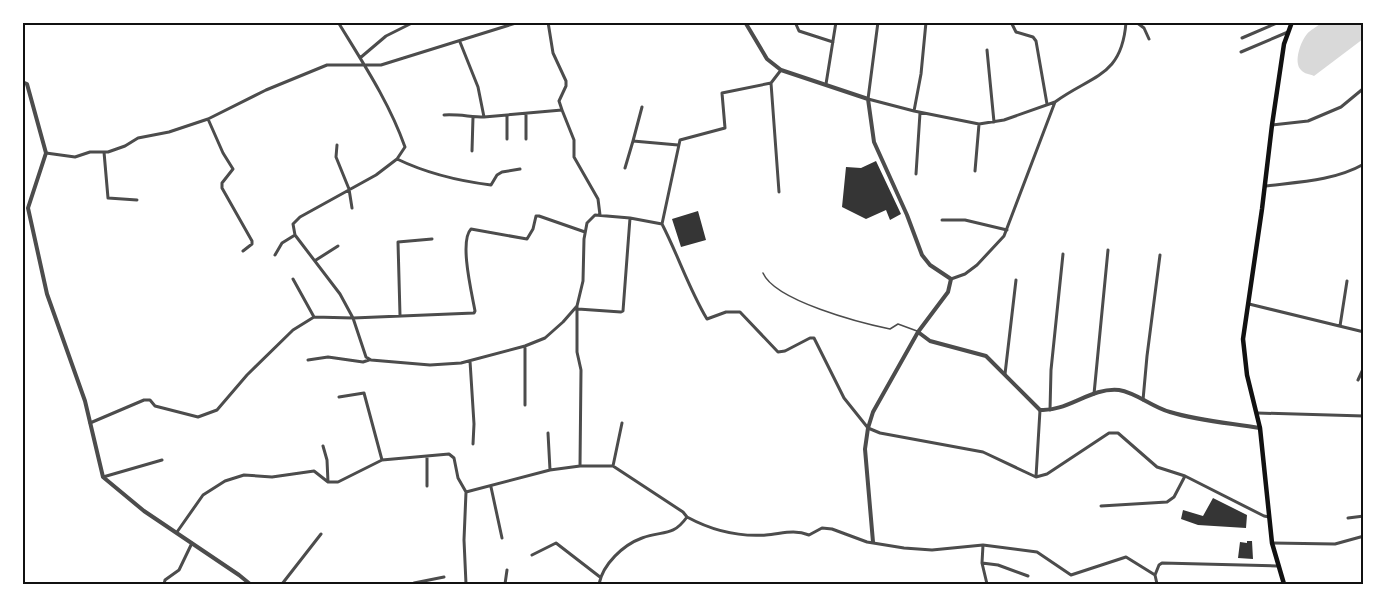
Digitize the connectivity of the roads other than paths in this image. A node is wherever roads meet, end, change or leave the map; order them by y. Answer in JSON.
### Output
{"nodes":[{"id":1,"x":338,"y":22,"type":"edge"},
{"id":2,"x":414,"y":22,"type":"edge"},
{"id":3,"x":519,"y":22,"type":"edge"},
{"id":4,"x":548,"y":22,"type":"edge"},
{"id":5,"x":745,"y":22,"type":"edge"},
{"id":6,"x":795,"y":22,"type":"edge"},
{"id":7,"x":836,"y":22,"type":"edge"},
{"id":8,"x":878,"y":22,"type":"edge"},
{"id":9,"x":926,"y":22,"type":"edge"},
{"id":10,"x":1011,"y":22,"type":"edge"},
{"id":11,"x":1126,"y":22,"type":"edge"},
{"id":12,"x":1136,"y":22,"type":"edge"},
{"id":13,"x":1279,"y":22,"type":"edge"},
{"id":14,"x":1285,"y":22,"type":"edge"},
{"id":15,"x":1292,"y":23,"type":"edge"},
{"id":16,"x":1288,"y":32,"type":"junction"},
{"id":17,"x":1242,"y":38,"type":"dead end"},
{"id":18,"x":1149,"y":39,"type":"dead end"},
{"id":19,"x":460,"y":41,"type":"junction"},
{"id":20,"x":833,"y":42,"type":"junction"},
{"id":21,"x":987,"y":50,"type":"dead end"},
{"id":22,"x":1241,"y":52,"type":"dead end"},
{"id":23,"x":360,"y":58,"type":"junction"},
{"id":24,"x":364,"y":64,"type":"junction"},
{"id":25,"x":781,"y":70,"type":"junction"},
{"id":26,"x":22,"y":82,"type":"edge"},
{"id":27,"x":771,"y":83,"type":"junction"},
{"id":28,"x":826,"y":84,"type":"junction"},
{"id":29,"x":1364,"y":88,"type":"edge"},
{"id":30,"x":868,"y":99,"type":"junction"},
{"id":31,"x":1054,"y":102,"type":"junction"},
{"id":32,"x":1047,"y":104,"type":"junction"},
{"id":33,"x":642,"y":107,"type":"dead end"},
{"id":34,"x":562,"y":110,"type":"junction"},
{"id":35,"x":914,"y":111,"type":"junction"},
{"id":36,"x":920,"y":112,"type":"junction"},
{"id":37,"x":526,"y":114,"type":"junction"},
{"id":38,"x":444,"y":115,"type":"dead end"},
{"id":39,"x":507,"y":116,"type":"junction"},
{"id":40,"x":472,"y":117,"type":"junction"},
{"id":41,"x":484,"y":117,"type":"junction"},
{"id":42,"x":208,"y":119,"type":"junction"},
{"id":43,"x":994,"y":122,"type":"junction"},
{"id":44,"x":979,"y":124,"type":"junction"},
{"id":45,"x":1272,"y":125,"type":"junction"},
{"id":46,"x":507,"y":139,"type":"dead end"},
{"id":47,"x":526,"y":139,"type":"dead end"},
{"id":48,"x":633,"y":141,"type":"junction"},
{"id":49,"x":337,"y":145,"type":"dead end"},
{"id":50,"x":678,"y":145,"type":"junction"},
{"id":51,"x":104,"y":152,"type":"junction"},
{"id":52,"x":472,"y":152,"type":"dead end"},
{"id":53,"x":46,"y":153,"type":"junction"},
{"id":54,"x":397,"y":159,"type":"junction"},
{"id":55,"x":1364,"y":164,"type":"edge"},
{"id":56,"x":625,"y":168,"type":"dead end"},
{"id":57,"x":520,"y":169,"type":"dead end"},
{"id":58,"x":975,"y":171,"type":"dead end"},
{"id":59,"x":916,"y":174,"type":"dead end"},
{"id":60,"x":1265,"y":186,"type":"junction"},
{"id":61,"x":349,"y":189,"type":"junction"},
{"id":62,"x":779,"y":192,"type":"dead end"},
{"id":63,"x":137,"y":200,"type":"dead end"},
{"id":64,"x":352,"y":207,"type":"dead end"},
{"id":65,"x":600,"y":214,"type":"junction"},
{"id":66,"x":630,"y":218,"type":"junction"},
{"id":67,"x":942,"y":220,"type":"dead end"},
{"id":68,"x":662,"y":224,"type":"junction"},
{"id":69,"x":1007,"y":230,"type":"junction"},
{"id":70,"x":585,"y":232,"type":"junction"},
{"id":71,"x":295,"y":235,"type":"junction"},
{"id":72,"x":432,"y":239,"type":"dead end"},
{"id":73,"x":338,"y":246,"type":"dead end"},
{"id":74,"x":1108,"y":250,"type":"dead end"},
{"id":75,"x":243,"y":251,"type":"dead end"},
{"id":76,"x":1063,"y":254,"type":"dead end"},
{"id":77,"x":275,"y":255,"type":"dead end"},
{"id":78,"x":1160,"y":255,"type":"dead end"},
{"id":79,"x":316,"y":260,"type":"junction"},
{"id":80,"x":763,"y":273,"type":"dead end"},
{"id":81,"x":292,"y":279,"type":"dead end"},
{"id":82,"x":951,"y":279,"type":"junction"},
{"id":83,"x":1016,"y":280,"type":"dead end"},
{"id":84,"x":1347,"y":281,"type":"dead end"},
{"id":85,"x":1249,"y":304,"type":"junction"},
{"id":86,"x":577,"y":307,"type":"junction"},
{"id":87,"x":400,"y":315,"type":"junction"},
{"id":88,"x":314,"y":317,"type":"junction"},
{"id":89,"x":353,"y":318,"type":"junction"},
{"id":90,"x":1340,"y":326,"type":"junction"},
{"id":91,"x":918,"y":332,"type":"junction"},
{"id":92,"x":1364,"y":332,"type":"edge"},
{"id":93,"x":525,"y":346,"type":"junction"},
{"id":94,"x":308,"y":360,"type":"dead end"},
{"id":95,"x":369,"y":360,"type":"junction"},
{"id":96,"x":470,"y":361,"type":"junction"},
{"id":97,"x":1364,"y":367,"type":"edge"},
{"id":98,"x":1004,"y":375,"type":"junction"},
{"id":99,"x":1358,"y":380,"type":"dead end"},
{"id":100,"x":1094,"y":394,"type":"junction"},
{"id":101,"x":339,"y":397,"type":"dead end"},
{"id":102,"x":1143,"y":400,"type":"junction"},
{"id":103,"x":525,"y":405,"type":"dead end"},
{"id":104,"x":1040,"y":410,"type":"junction"},
{"id":105,"x":1050,"y":411,"type":"junction"},
{"id":106,"x":1257,"y":413,"type":"junction"},
{"id":107,"x":1364,"y":416,"type":"edge"},
{"id":108,"x":90,"y":423,"type":"junction"},
{"id":109,"x":622,"y":423,"type":"dead end"},
{"id":110,"x":868,"y":428,"type":"junction"},
{"id":111,"x":1260,"y":428,"type":"junction"},
{"id":112,"x":548,"y":433,"type":"dead end"},
{"id":113,"x":473,"y":444,"type":"dead end"},
{"id":114,"x":323,"y":446,"type":"dead end"},
{"id":115,"x":427,"y":456,"type":"junction"},
{"id":116,"x":162,"y":460,"type":"dead end"},
{"id":117,"x":382,"y":460,"type":"junction"},
{"id":118,"x":580,"y":466,"type":"junction"},
{"id":119,"x":613,"y":466,"type":"junction"},
{"id":120,"x":550,"y":470,"type":"junction"},
{"id":121,"x":1185,"y":476,"type":"junction"},
{"id":122,"x":103,"y":477,"type":"junction"},
{"id":123,"x":1036,"y":477,"type":"junction"},
{"id":124,"x":328,"y":482,"type":"junction"},
{"id":125,"x":427,"y":486,"type":"dead end"},
{"id":126,"x":491,"y":487,"type":"junction"},
{"id":127,"x":466,"y":492,"type":"junction"},
{"id":128,"x":1101,"y":506,"type":"dead end"},
{"id":129,"x":1364,"y":516,"type":"edge"},
{"id":130,"x":687,"y":517,"type":"junction"},
{"id":131,"x":1269,"y":517,"type":"junction"},
{"id":132,"x":1348,"y":518,"type":"dead end"},
{"id":133,"x":177,"y":532,"type":"junction"},
{"id":134,"x":321,"y":534,"type":"dead end"},
{"id":135,"x":1364,"y":536,"type":"edge"},
{"id":136,"x":502,"y":538,"type":"dead end"},
{"id":137,"x":873,"y":542,"type":"junction"},
{"id":138,"x":192,"y":543,"type":"junction"},
{"id":139,"x":1272,"y":543,"type":"junction"},
{"id":140,"x":983,"y":545,"type":"junction"},
{"id":141,"x":532,"y":555,"type":"dead end"},
{"id":142,"x":982,"y":563,"type":"junction"},
{"id":143,"x":1277,"y":566,"type":"junction"},
{"id":144,"x":507,"y":570,"type":"dead end"},
{"id":145,"x":1155,"y":575,"type":"junction"},
{"id":146,"x":1028,"y":576,"type":"dead end"},
{"id":147,"x":444,"y":577,"type":"dead end"},
{"id":148,"x":600,"y":577,"type":"junction"},
{"id":149,"x":433,"y":579,"type":"junction"},
{"id":150,"x":414,"y":584,"type":"edge"},
{"id":151,"x":164,"y":585,"type":"edge"},
{"id":152,"x":250,"y":585,"type":"edge"},
{"id":153,"x":282,"y":585,"type":"edge"},
{"id":154,"x":434,"y":585,"type":"edge"},
{"id":155,"x":466,"y":585,"type":"edge"},
{"id":156,"x":505,"y":585,"type":"edge"},
{"id":157,"x":599,"y":585,"type":"edge"},
{"id":158,"x":987,"y":585,"type":"edge"},
{"id":159,"x":1157,"y":585,"type":"edge"},
{"id":160,"x":1284,"y":585,"type":"edge"}],
"edges":[{"from":1,"to":23,"type":"street"},
{"from":2,"to":23,"type":"street"},
{"from":3,"to":19,"type":"street"},
{"from":4,"to":34,"type":"street"},
{"from":5,"to":25,"type":"street"},
{"from":6,"to":20,"type":"street"},
{"from":7,"to":20,"type":"street"},
{"from":8,"to":30,"type":"street"},
{"from":9,"to":35,"type":"street"},
{"from":10,"to":32,"type":"street"},
{"from":11,"to":31,"type":"street"},
{"from":12,"to":18,"type":"street"},
{"from":13,"to":17,"type":"street"},
{"from":14,"to":15,"type":"street"},
{"from":15,"to":16,"type":"main road"},
{"from":16,"to":22,"type":"street"},
{"from":16,"to":45,"type":"main road"},
{"from":19,"to":24,"type":"street"},
{"from":19,"to":41,"type":"street"},
{"from":20,"to":28,"type":"street"},
{"from":21,"to":43,"type":"street"},
{"from":23,"to":24,"type":"street"},
{"from":24,"to":42,"type":"street"},
{"from":24,"to":54,"type":"street"},
{"from":25,"to":27,"type":"street"},
{"from":25,"to":28,"type":"street"},
{"from":26,"to":53,"type":"street"},
{"from":27,"to":50,"type":"street"},
{"from":27,"to":62,"type":"street"},
{"from":28,"to":30,"type":"street"},
{"from":29,"to":45,"type":"street"},
{"from":30,"to":35,"type":"street"},
{"from":30,"to":82,"type":"street"},
{"from":31,"to":32,"type":"street"},
{"from":31,"to":69,"type":"street"},
{"from":32,"to":43,"type":"street"},
{"from":33,"to":48,"type":"street"},
{"from":34,"to":37,"type":"street"},
{"from":34,"to":65,"type":"street"},
{"from":35,"to":36,"type":"street"},
{"from":36,"to":44,"type":"street"},
{"from":36,"to":59,"type":"street"},
{"from":37,"to":39,"type":"street"},
{"from":37,"to":47,"type":"street"},
{"from":38,"to":40,"type":"street"},
{"from":39,"to":41,"type":"street"},
{"from":39,"to":46,"type":"street"},
{"from":40,"to":41,"type":"street"},
{"from":40,"to":52,"type":"street"},
{"from":42,"to":51,"type":"street"},
{"from":42,"to":75,"type":"street"},
{"from":43,"to":44,"type":"street"},
{"from":44,"to":58,"type":"street"},
{"from":45,"to":60,"type":"main road"},
{"from":48,"to":50,"type":"street"},
{"from":48,"to":56,"type":"street"},
{"from":49,"to":61,"type":"street"},
{"from":50,"to":68,"type":"street"},
{"from":51,"to":53,"type":"street"},
{"from":51,"to":63,"type":"street"},
{"from":53,"to":108,"type":"street"},
{"from":54,"to":57,"type":"street"},
{"from":54,"to":61,"type":"street"},
{"from":55,"to":60,"type":"street"},
{"from":60,"to":85,"type":"main road"},
{"from":61,"to":64,"type":"street"},
{"from":61,"to":71,"type":"street"},
{"from":65,"to":66,"type":"street"},
{"from":65,"to":70,"type":"street"},
{"from":66,"to":68,"type":"street"},
{"from":66,"to":86,"type":"street"},
{"from":67,"to":69,"type":"street"},
{"from":68,"to":110,"type":"street"},
{"from":69,"to":82,"type":"street"},
{"from":70,"to":86,"type":"street"},
{"from":70,"to":87,"type":"street"},
{"from":71,"to":77,"type":"street"},
{"from":71,"to":79,"type":"street"},
{"from":72,"to":87,"type":"street"},
{"from":73,"to":79,"type":"street"},
{"from":74,"to":100,"type":"street"},
{"from":76,"to":105,"type":"street"},
{"from":78,"to":102,"type":"street"},
{"from":79,"to":89,"type":"street"},
{"from":80,"to":91,"type":"lane"},
{"from":81,"to":88,"type":"street"},
{"from":82,"to":91,"type":"street"},
{"from":83,"to":98,"type":"street"},
{"from":84,"to":90,"type":"street"},
{"from":85,"to":90,"type":"street"},
{"from":85,"to":106,"type":"main road"},
{"from":86,"to":93,"type":"street"},
{"from":86,"to":118,"type":"street"},
{"from":87,"to":89,"type":"street"},
{"from":88,"to":89,"type":"street"},
{"from":88,"to":108,"type":"street"},
{"from":89,"to":95,"type":"street"},
{"from":90,"to":92,"type":"street"},
{"from":91,"to":98,"type":"street"},
{"from":91,"to":110,"type":"street"},
{"from":93,"to":96,"type":"street"},
{"from":93,"to":103,"type":"street"},
{"from":94,"to":95,"type":"street"},
{"from":95,"to":96,"type":"street"},
{"from":96,"to":113,"type":"street"},
{"from":97,"to":99,"type":"street"},
{"from":98,"to":104,"type":"street"},
{"from":100,"to":102,"type":"street"},
{"from":100,"to":105,"type":"street"},
{"from":101,"to":117,"type":"street"},
{"from":102,"to":111,"type":"street"},
{"from":104,"to":105,"type":"street"},
{"from":104,"to":123,"type":"street"},
{"from":106,"to":107,"type":"street"},
{"from":106,"to":111,"type":"main road"},
{"from":108,"to":122,"type":"street"},
{"from":109,"to":119,"type":"street"},
{"from":110,"to":123,"type":"street"},
{"from":110,"to":137,"type":"street"},
{"from":111,"to":131,"type":"main road"},
{"from":112,"to":120,"type":"street"},
{"from":114,"to":124,"type":"street"},
{"from":115,"to":117,"type":"street"},
{"from":115,"to":125,"type":"street"},
{"from":115,"to":127,"type":"street"},
{"from":116,"to":122,"type":"street"},
{"from":117,"to":124,"type":"street"},
{"from":118,"to":119,"type":"street"},
{"from":118,"to":120,"type":"street"},
{"from":119,"to":130,"type":"street"},
{"from":120,"to":126,"type":"street"},
{"from":121,"to":123,"type":"street"},
{"from":121,"to":128,"type":"street"},
{"from":121,"to":131,"type":"street"},
{"from":122,"to":133,"type":"street"},
{"from":124,"to":133,"type":"street"},
{"from":126,"to":127,"type":"street"},
{"from":126,"to":136,"type":"street"},
{"from":127,"to":155,"type":"street"},
{"from":129,"to":132,"type":"street"},
{"from":130,"to":137,"type":"street"},
{"from":130,"to":148,"type":"street"},
{"from":131,"to":139,"type":"main road"},
{"from":133,"to":138,"type":"street"},
{"from":134,"to":153,"type":"street"},
{"from":135,"to":139,"type":"street"},
{"from":137,"to":140,"type":"street"},
{"from":138,"to":151,"type":"street"},
{"from":138,"to":152,"type":"street"},
{"from":139,"to":143,"type":"main road"},
{"from":140,"to":142,"type":"street"},
{"from":140,"to":145,"type":"street"},
{"from":141,"to":148,"type":"street"},
{"from":142,"to":146,"type":"street"},
{"from":142,"to":158,"type":"street"},
{"from":143,"to":145,"type":"street"},
{"from":143,"to":160,"type":"main road"},
{"from":144,"to":156,"type":"street"},
{"from":145,"to":159,"type":"street"},
{"from":147,"to":149,"type":"street"},
{"from":148,"to":157,"type":"street"},
{"from":149,"to":150,"type":"street"},
{"from":149,"to":154,"type":"street"}]}
